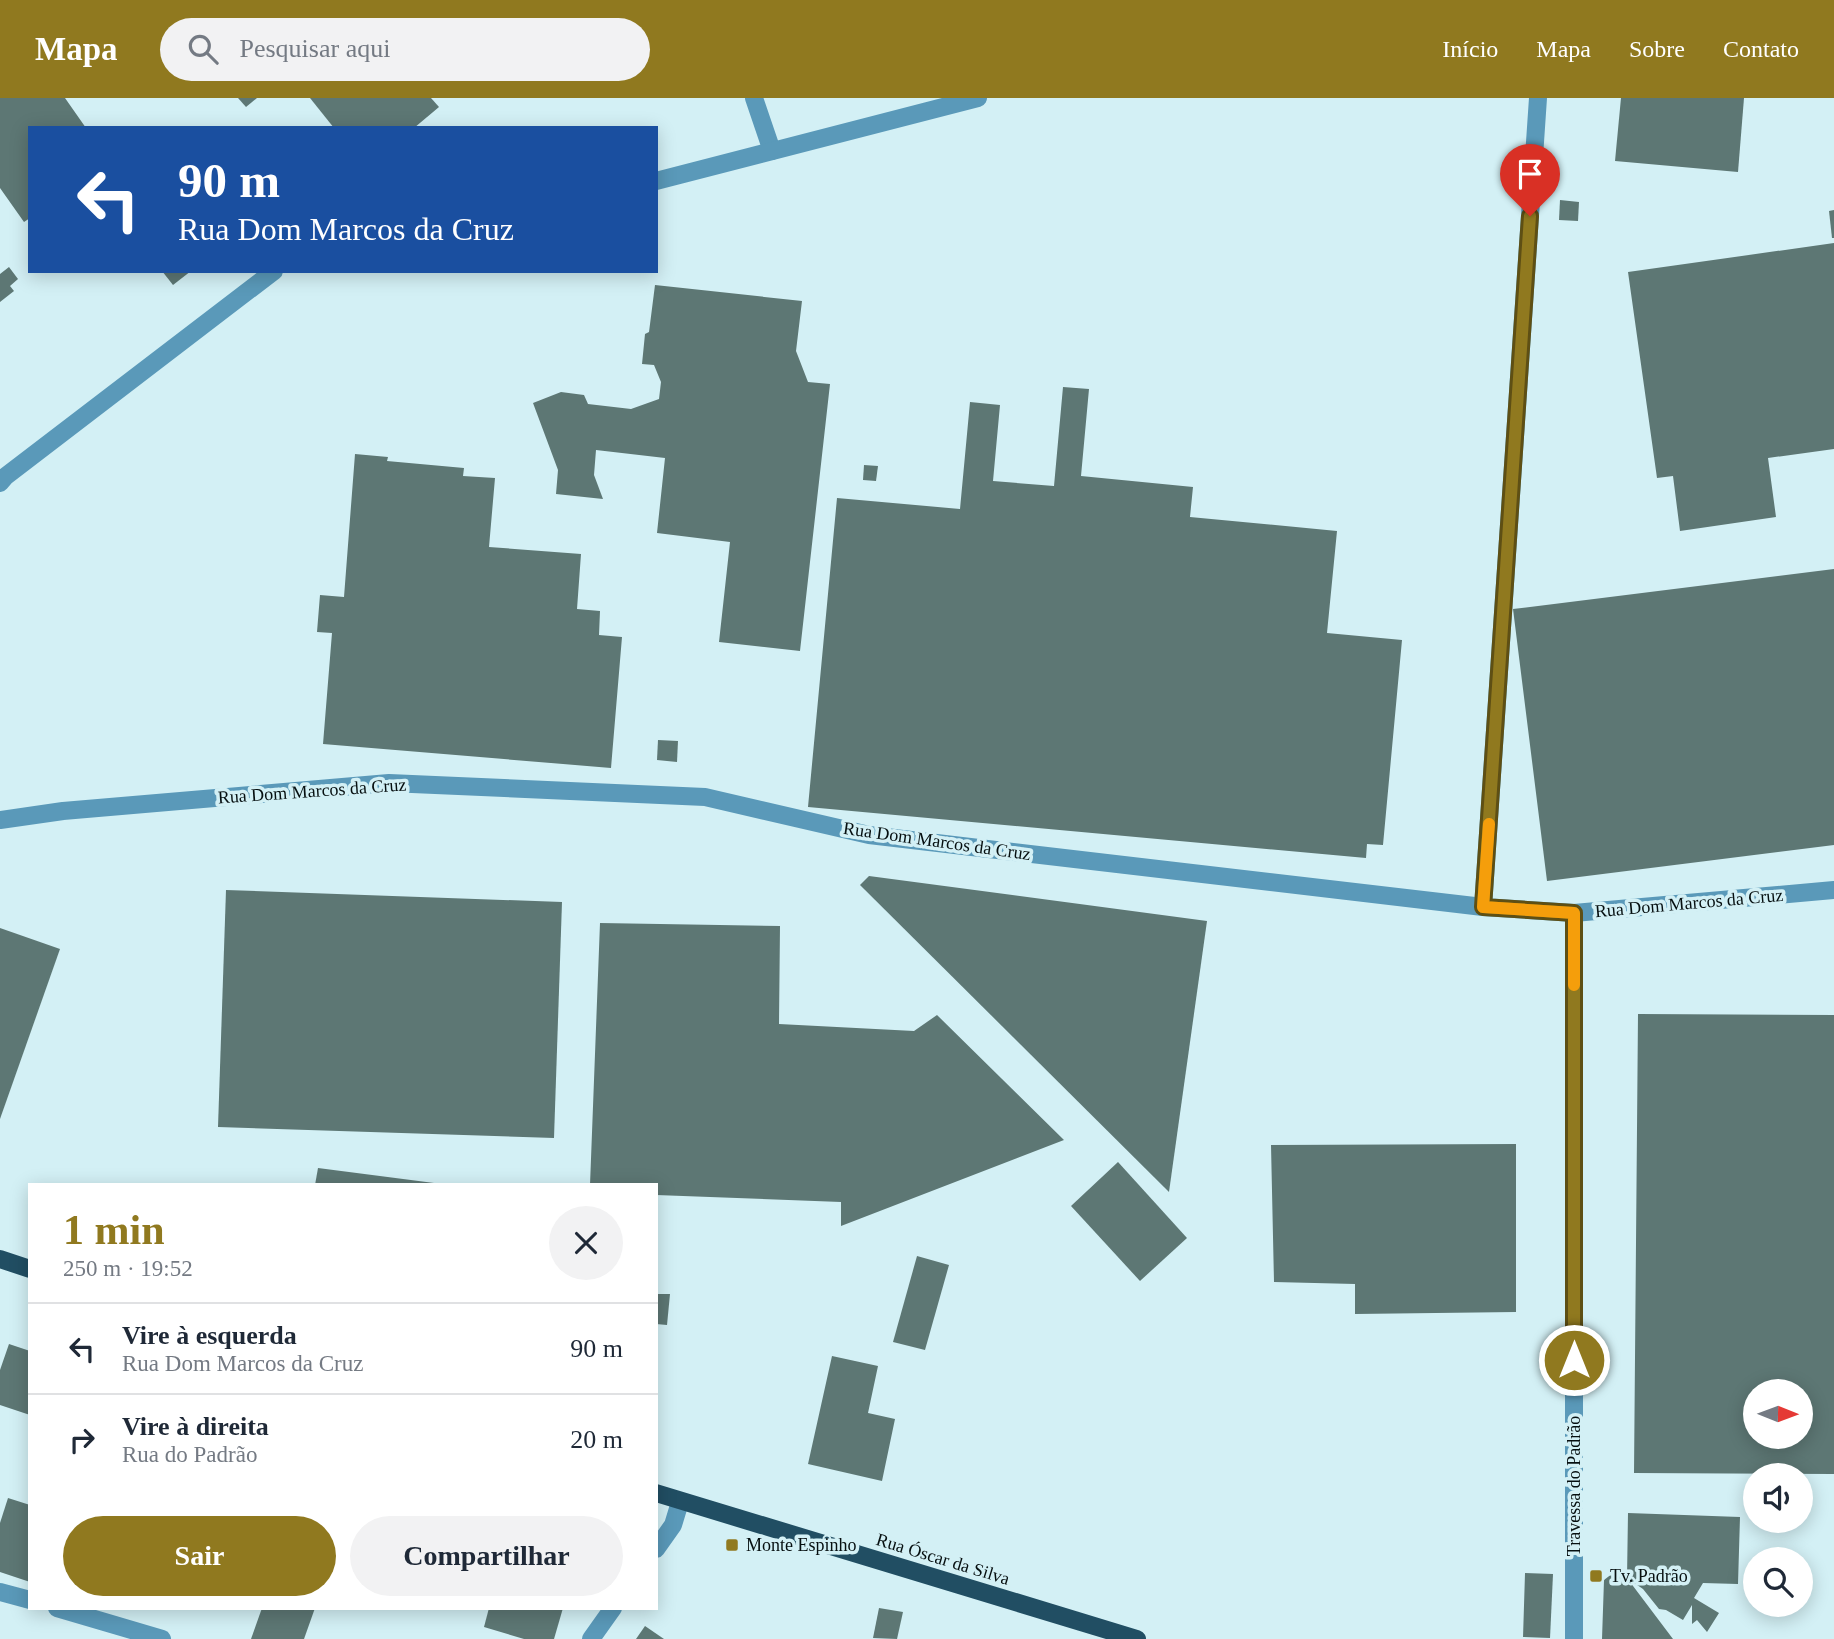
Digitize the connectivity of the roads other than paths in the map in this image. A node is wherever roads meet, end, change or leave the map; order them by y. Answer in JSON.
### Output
{"nodes":[{"id":1,"x":754,"y":98,"type":"edge"},
{"id":2,"x":978,"y":98,"type":"edge"},
{"id":3,"x":1538,"y":98,"type":"edge"},
{"id":4,"x":772,"y":151,"type":"junction"},
{"id":5,"x":658,"y":180,"type":"edge"},
{"id":6,"x":271,"y":273,"type":"edge"},
{"id":7,"x":0,"y":483,"type":"edge"},
{"id":8,"x":0,"y":820,"type":"edge"},
{"id":9,"x":1834,"y":890,"type":"edge"},
{"id":10,"x":1483,"y":907,"type":"junction"},
{"id":11,"x":1574,"y":913,"type":"junction"},
{"id":12,"x":0,"y":1259,"type":"edge"},
{"id":13,"x":28,"y":1268,"type":"edge"},
{"id":14,"x":658,"y":1494,"type":"edge"},
{"id":15,"x":680,"y":1502,"type":"junction"},
{"id":16,"x":658,"y":1546,"type":"edge"},
{"id":17,"x":0,"y":1592,"type":"edge"},
{"id":18,"x":28,"y":1599,"type":"edge"},
{"id":19,"x":64,"y":1610,"type":"edge"},
{"id":20,"x":612,"y":1610,"type":"edge"},
{"id":21,"x":162,"y":1639,"type":"edge"},
{"id":22,"x":591,"y":1639,"type":"edge"},
{"id":23,"x":1137,"y":1639,"type":"edge"},
{"id":24,"x":1574,"y":1639,"type":"edge"}],
"edges":[{"from":1,"to":4,"type":"street"},
{"from":2,"to":4,"type":"street"},
{"from":3,"to":10,"type":"street"},
{"from":4,"to":5,"type":"street"},
{"from":6,"to":7,"type":"street"},
{"from":8,"to":10,"type":"street","name":"Rua Dom Marcos da Cruz"},
{"from":9,"to":11,"type":"street","name":"Rua Dom Marcos da Cruz"},
{"from":10,"to":11,"type":"street","name":"Rua Dom Marcos da Cruz"},
{"from":11,"to":24,"type":"street","name":"Travessa do Padrão"},
{"from":12,"to":13,"type":"main road"},
{"from":14,"to":15,"type":"main road","name":"Rua Óscar da Silva"},
{"from":15,"to":16,"type":"street"},
{"from":15,"to":23,"type":"main road","name":"Rua Óscar da Silva"},
{"from":17,"to":18,"type":"street"},
{"from":19,"to":21,"type":"street"},
{"from":20,"to":22,"type":"street"}]}
